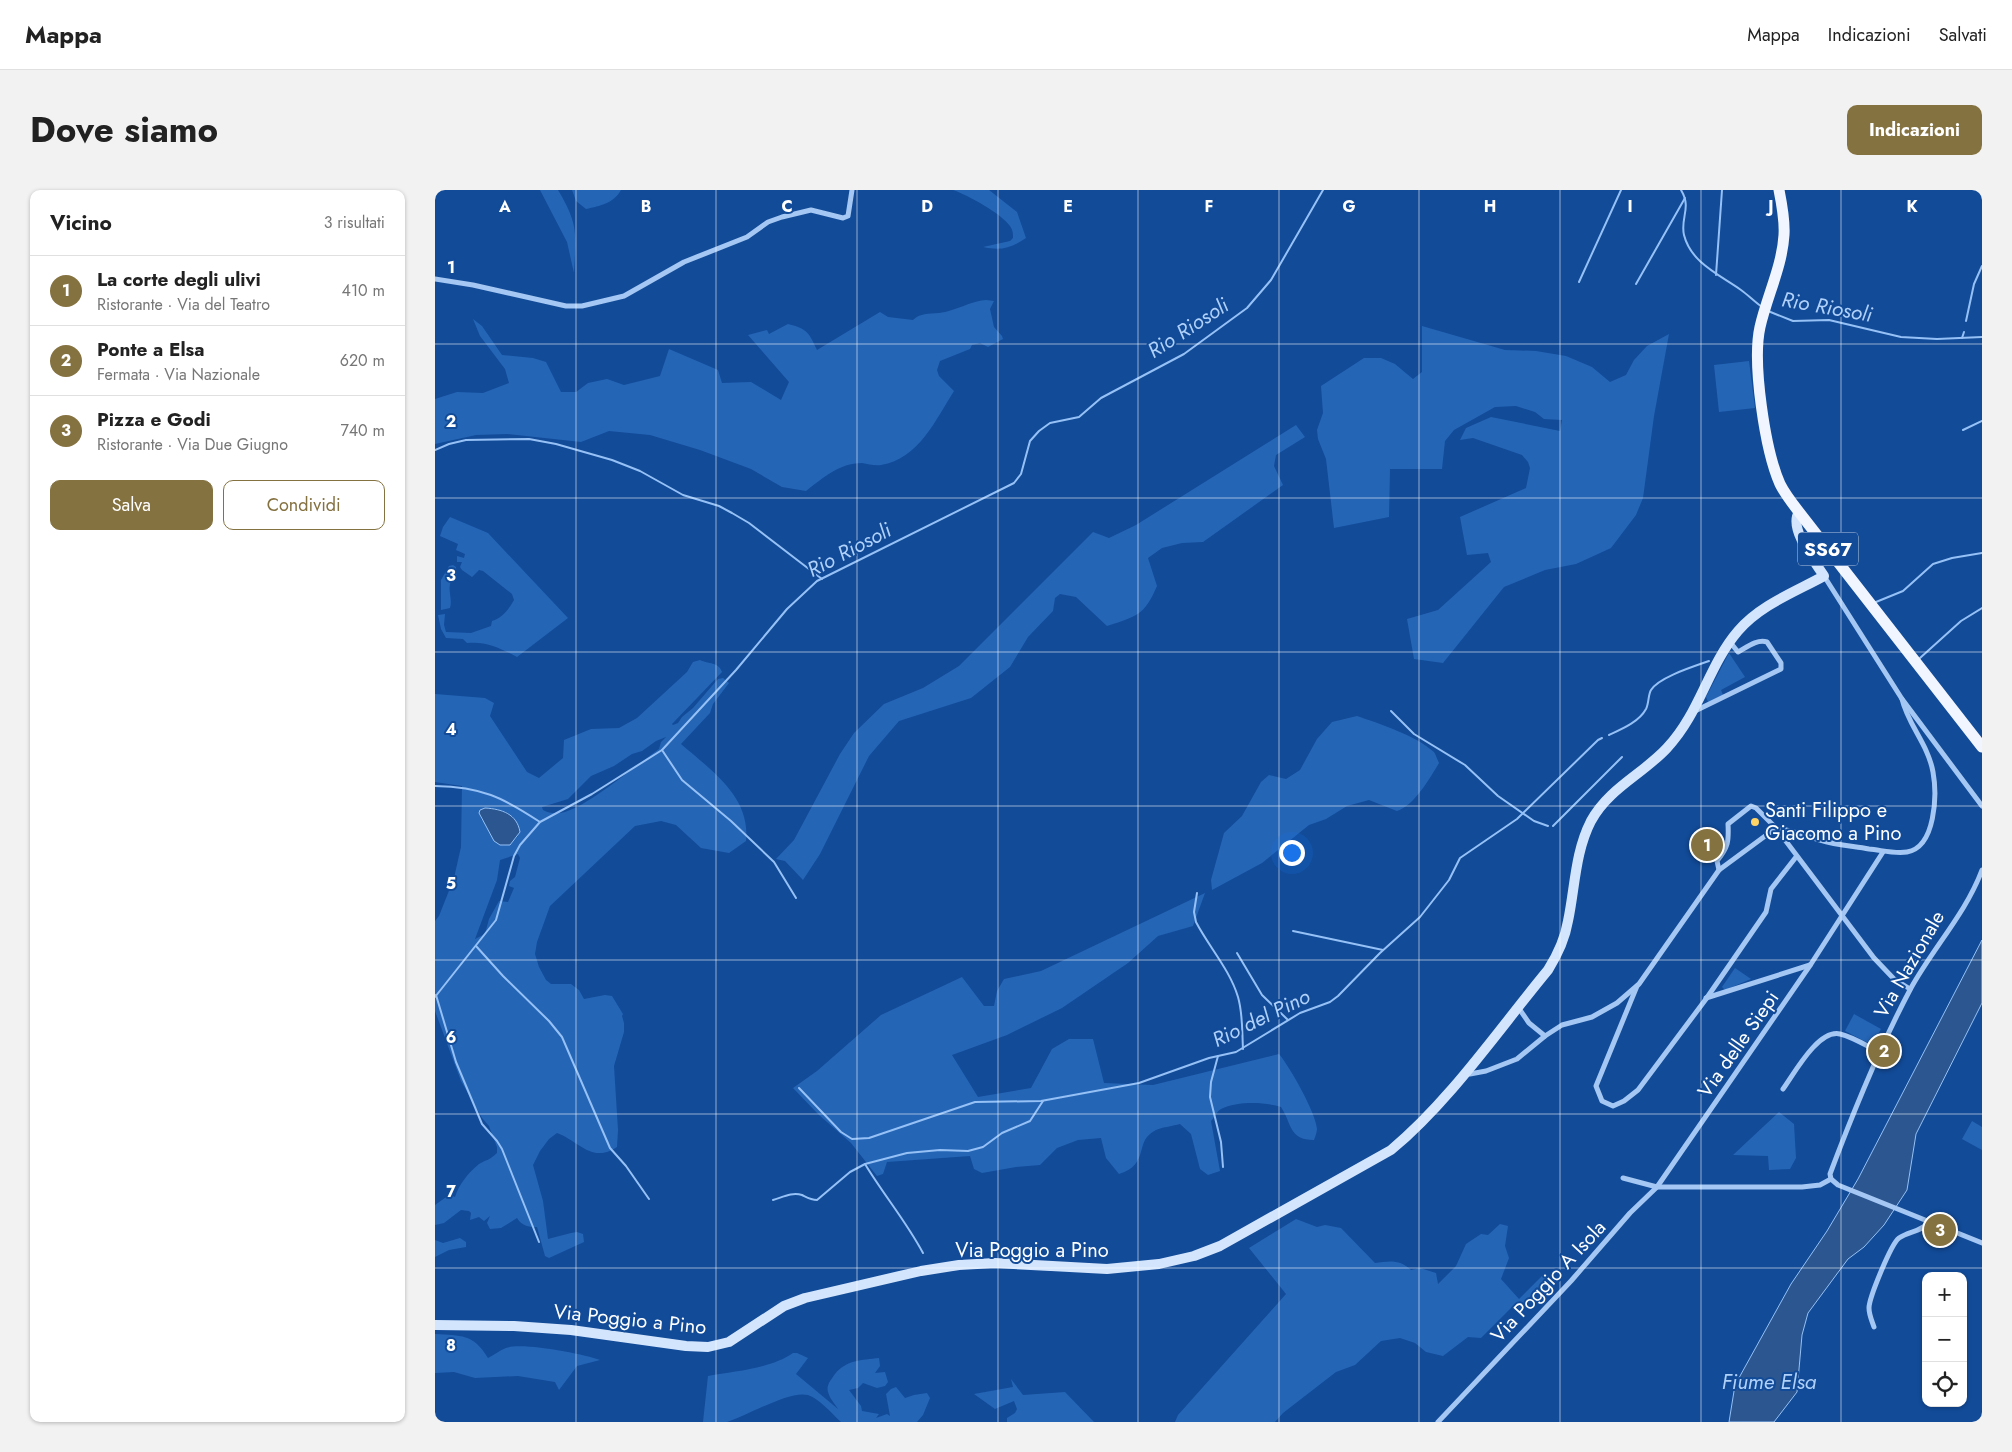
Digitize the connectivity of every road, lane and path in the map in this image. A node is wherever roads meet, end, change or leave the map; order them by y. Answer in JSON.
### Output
{"nodes":[{"id":1,"x":852,"y":190,"type":"edge"},
{"id":2,"x":1779,"y":190,"type":"edge"},
{"id":3,"x":435,"y":279,"type":"edge"},
{"id":4,"x":1799,"y":512,"type":"junction"},
{"id":5,"x":1824,"y":576,"type":"junction"},
{"id":6,"x":1730,"y":642,"type":"junction"},
{"id":7,"x":1902,"y":699,"type":"junction"},
{"id":8,"x":1694,"y":711,"type":"junction"},
{"id":9,"x":1982,"y":748,"type":"edge"},
{"id":10,"x":1982,"y":806,"type":"edge"},
{"id":11,"x":1776,"y":828,"type":"junction"},
{"id":12,"x":1883,"y":852,"type":"junction"},
{"id":13,"x":1796,"y":857,"type":"junction"},
{"id":14,"x":1719,"y":870,"type":"junction"},
{"id":15,"x":1982,"y":870,"type":"edge"},
{"id":16,"x":1841,"y":916,"type":"junction"},
{"id":17,"x":1811,"y":964,"type":"junction"},
{"id":18,"x":1639,"y":984,"type":"junction"},
{"id":19,"x":1910,"y":989,"type":"junction"},
{"id":20,"x":1706,"y":998,"type":"junction"},
{"id":21,"x":1518,"y":1007,"type":"junction"},
{"id":22,"x":1545,"y":1036,"type":"junction"},
{"id":23,"x":1879,"y":1052,"type":"junction"},
{"id":24,"x":1465,"y":1072,"type":"junction"},
{"id":25,"x":1783,"y":1089,"type":"dead end"},
{"id":26,"x":1623,"y":1178,"type":"dead end"},
{"id":27,"x":1831,"y":1179,"type":"junction"},
{"id":28,"x":1657,"y":1187,"type":"junction"},
{"id":29,"x":1929,"y":1222,"type":"junction"},
{"id":30,"x":1982,"y":1243,"type":"edge"},
{"id":31,"x":435,"y":1325,"type":"edge"},
{"id":32,"x":1874,"y":1327,"type":"dead end"},
{"id":33,"x":1438,"y":1422,"type":"edge"}],
"edges":[{"from":1,"to":3,"type":"street"},
{"from":2,"to":4,"type":"main road","number":"SS67"},
{"from":4,"to":5,"type":"street"},
{"from":4,"to":9,"type":"main road","number":"SS67"},
{"from":5,"to":6,"type":"street","name":"Via Poggio a Pino"},
{"from":5,"to":7,"type":"street"},
{"from":6,"to":8,"type":"street","name":"Via Poggio a Pino"},
{"from":6,"to":8,"type":"street"},
{"from":7,"to":10,"type":"street"},
{"from":7,"to":12,"type":"street"},
{"from":8,"to":21,"type":"street","name":"Via Poggio a Pino"},
{"from":11,"to":12,"type":"street"},
{"from":11,"to":13,"type":"street"},
{"from":11,"to":14,"type":"street"},
{"from":11,"to":14,"type":"street"},
{"from":12,"to":16,"type":"street","name":"Via delle Siepi"},
{"from":13,"to":16,"type":"street"},
{"from":13,"to":20,"type":"street"},
{"from":14,"to":18,"type":"street"},
{"from":15,"to":19,"type":"street","name":"Via Nazionale"},
{"from":16,"to":17,"type":"street","name":"Via delle Siepi"},
{"from":16,"to":19,"type":"street"},
{"from":17,"to":20,"type":"street"},
{"from":17,"to":28,"type":"street","name":"Via delle Siepi"},
{"from":18,"to":20,"type":"street"},
{"from":18,"to":22,"type":"street"},
{"from":19,"to":23,"type":"street","name":"Via Nazionale"},
{"from":21,"to":22,"type":"street"},
{"from":21,"to":24,"type":"street","name":"Via Poggio a Pino"},
{"from":22,"to":24,"type":"street"},
{"from":23,"to":25,"type":"street"},
{"from":23,"to":27,"type":"street","name":"Via Nazionale"},
{"from":24,"to":31,"type":"street","name":"Via Poggio a Pino"},
{"from":26,"to":28,"type":"street"},
{"from":27,"to":28,"type":"street"},
{"from":27,"to":29,"type":"street"},
{"from":28,"to":33,"type":"street","name":"Via Poggio A Isola"},
{"from":29,"to":30,"type":"street"},
{"from":29,"to":32,"type":"street"}]}
